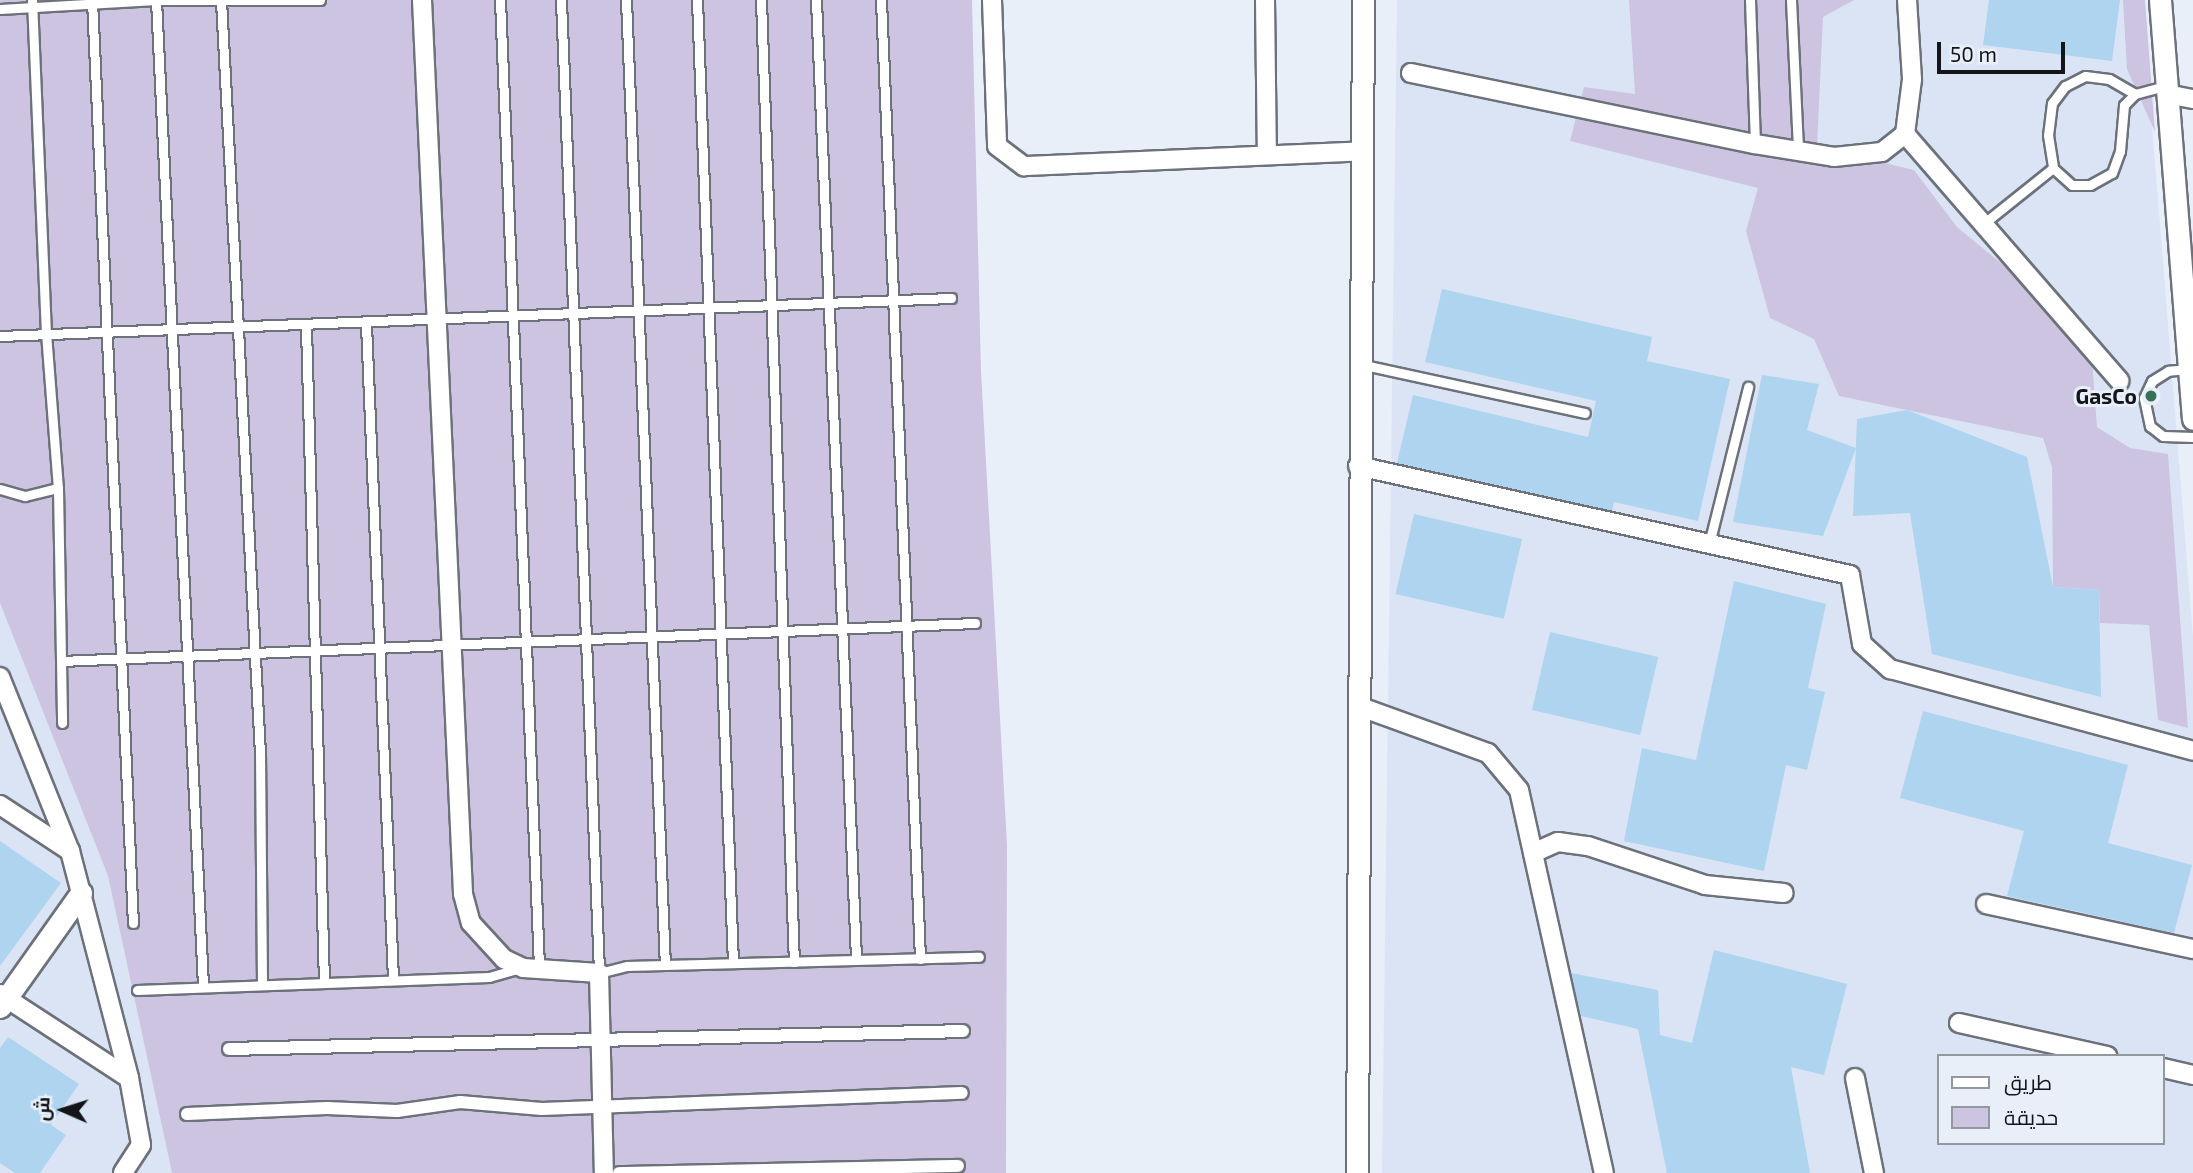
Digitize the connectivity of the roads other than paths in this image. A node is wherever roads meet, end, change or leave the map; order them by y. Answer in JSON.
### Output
{"nodes":[{"id":1,"x":156,"y":0,"type":"edge"},
{"id":2,"x":320,"y":0,"type":"edge"},
{"id":3,"x":422,"y":0,"type":"edge"},
{"id":4,"x":500,"y":0,"type":"edge"},
{"id":5,"x":561,"y":0,"type":"edge"},
{"id":6,"x":626,"y":0,"type":"edge"},
{"id":7,"x":697,"y":0,"type":"edge"},
{"id":8,"x":761,"y":0,"type":"edge"},
{"id":9,"x":816,"y":0,"type":"edge"},
{"id":10,"x":881,"y":0,"type":"edge"},
{"id":11,"x":992,"y":0,"type":"edge"},
{"id":12,"x":1265,"y":0,"type":"edge"},
{"id":13,"x":1363,"y":0,"type":"edge"},
{"id":14,"x":1750,"y":0,"type":"edge"},
{"id":15,"x":1791,"y":0,"type":"edge"},
{"id":16,"x":1908,"y":0,"type":"edge"},
{"id":17,"x":2160,"y":0,"type":"edge"},
{"id":18,"x":92,"y":1,"type":"edge"},
{"id":19,"x":221,"y":1,"type":"edge"},
{"id":20,"x":32,"y":3,"type":"edge"},
{"id":21,"x":0,"y":9,"type":"edge"},
{"id":22,"x":1411,"y":72,"type":"dead end"},
{"id":23,"x":2167,"y":90,"type":"junction"},
{"id":24,"x":2135,"y":94,"type":"junction"},
{"id":25,"x":2193,"y":99,"type":"edge"},
{"id":26,"x":1905,"y":134,"type":"junction"},
{"id":27,"x":1755,"y":144,"type":"junction"},
{"id":28,"x":1361,"y":150,"type":"junction"},
{"id":29,"x":1798,"y":150,"type":"junction"},
{"id":30,"x":1267,"y":155,"type":"junction"},
{"id":31,"x":2053,"y":168,"type":"junction"},
{"id":32,"x":1983,"y":224,"type":"junction"},
{"id":33,"x":2185,"y":224,"type":"edge"},
{"id":34,"x":951,"y":298,"type":"dead end"},
{"id":35,"x":894,"y":302,"type":"junction"},
{"id":36,"x":829,"y":305,"type":"junction"},
{"id":37,"x":771,"y":307,"type":"junction"},
{"id":38,"x":709,"y":310,"type":"junction"},
{"id":39,"x":639,"y":313,"type":"junction"},
{"id":40,"x":573,"y":316,"type":"junction"},
{"id":41,"x":512,"y":318,"type":"junction"},
{"id":42,"x":435,"y":321,"type":"junction"},
{"id":43,"x":366,"y":324,"type":"junction"},
{"id":44,"x":306,"y":327,"type":"junction"},
{"id":45,"x":169,"y":330,"type":"junction"},
{"id":46,"x":240,"y":330,"type":"junction"},
{"id":47,"x":46,"y":333,"type":"junction"},
{"id":48,"x":109,"y":334,"type":"junction"},
{"id":49,"x":0,"y":336,"type":"edge"},
{"id":50,"x":2190,"y":346,"type":"edge"},
{"id":51,"x":1358,"y":364,"type":"junction"},
{"id":52,"x":2189,"y":369,"type":"junction"},
{"id":53,"x":2120,"y":381,"type":"dead end"},
{"id":54,"x":1748,"y":387,"type":"dead end"},
{"id":55,"x":1585,"y":413,"type":"dead end"},
{"id":56,"x":2193,"y":419,"type":"edge"},
{"id":57,"x":2193,"y":437,"type":"edge"},
{"id":58,"x":1358,"y":466,"type":"junction"},
{"id":59,"x":58,"y":488,"type":"junction"},
{"id":60,"x":0,"y":489,"type":"edge"},
{"id":61,"x":1709,"y":544,"type":"junction"},
{"id":62,"x":975,"y":624,"type":"dead end"},
{"id":63,"x":907,"y":626,"type":"junction"},
{"id":64,"x":842,"y":629,"type":"junction"},
{"id":65,"x":783,"y":631,"type":"junction"},
{"id":66,"x":721,"y":634,"type":"junction"},
{"id":67,"x":652,"y":637,"type":"junction"},
{"id":68,"x":586,"y":639,"type":"junction"},
{"id":69,"x":525,"y":642,"type":"junction"},
{"id":70,"x":449,"y":645,"type":"junction"},
{"id":71,"x":379,"y":648,"type":"junction"},
{"id":72,"x":315,"y":650,"type":"junction"},
{"id":73,"x":252,"y":653,"type":"junction"},
{"id":74,"x":188,"y":655,"type":"junction"},
{"id":75,"x":125,"y":658,"type":"junction"},
{"id":76,"x":61,"y":661,"type":"junction"},
{"id":77,"x":0,"y":677,"type":"edge"},
{"id":78,"x":1357,"y":706,"type":"junction"},
{"id":79,"x":62,"y":723,"type":"dead end"},
{"id":80,"x":2193,"y":751,"type":"edge"},
{"id":81,"x":0,"y":805,"type":"edge"},
{"id":82,"x":70,"y":851,"type":"junction"},
{"id":83,"x":1533,"y":853,"type":"junction"},
{"id":84,"x":81,"y":893,"type":"junction"},
{"id":85,"x":1784,"y":894,"type":"dead end"},
{"id":86,"x":1986,"y":904,"type":"dead end"},
{"id":87,"x":133,"y":923,"type":"dead end"},
{"id":88,"x":2193,"y":950,"type":"edge"},
{"id":89,"x":979,"y":957,"type":"dead end"},
{"id":90,"x":856,"y":959,"type":"junction"},
{"id":91,"x":920,"y":959,"type":"junction"},
{"id":92,"x":794,"y":962,"type":"junction"},
{"id":93,"x":733,"y":963,"type":"junction"},
{"id":94,"x":665,"y":965,"type":"junction"},
{"id":95,"x":531,"y":968,"type":"junction"},
{"id":96,"x":599,"y":973,"type":"junction"},
{"id":97,"x":393,"y":980,"type":"junction"},
{"id":98,"x":324,"y":983,"type":"junction"},
{"id":99,"x":262,"y":985,"type":"junction"},
{"id":100,"x":203,"y":988,"type":"junction"},
{"id":101,"x":137,"y":990,"type":"dead end"},
{"id":102,"x":2,"y":999,"type":"edge"},
{"id":103,"x":1959,"y":1023,"type":"dead end"},
{"id":104,"x":964,"y":1031,"type":"dead end"},
{"id":105,"x":601,"y":1040,"type":"junction"},
{"id":106,"x":229,"y":1049,"type":"dead end"},
{"id":107,"x":2098,"y":1054,"type":"edge"},
{"id":108,"x":2165,"y":1068,"type":"edge"},
{"id":109,"x":2193,"y":1074,"type":"edge"},
{"id":110,"x":130,"y":1078,"type":"junction"},
{"id":111,"x":1855,"y":1078,"type":"dead end"},
{"id":112,"x":962,"y":1093,"type":"dead end"},
{"id":113,"x":603,"y":1105,"type":"junction"},
{"id":114,"x":187,"y":1114,"type":"dead end"},
{"id":115,"x":958,"y":1166,"type":"dead end"},
{"id":116,"x":123,"y":1173,"type":"edge"},
{"id":117,"x":604,"y":1173,"type":"edge"},
{"id":118,"x":619,"y":1173,"type":"edge"},
{"id":119,"x":1357,"y":1173,"type":"edge"},
{"id":120,"x":1604,"y":1173,"type":"edge"},
{"id":121,"x":1874,"y":1173,"type":"edge"}],
"edges":[{"from":1,"to":18,"type":"lane"},
{"from":1,"to":19,"type":"lane"},
{"from":1,"to":45,"type":"lane"},
{"from":2,"to":19,"type":"lane"},
{"from":3,"to":42,"type":"street"},
{"from":4,"to":41,"type":"lane"},
{"from":5,"to":40,"type":"lane"},
{"from":6,"to":39,"type":"lane"},
{"from":7,"to":38,"type":"lane"},
{"from":8,"to":37,"type":"lane"},
{"from":9,"to":36,"type":"lane"},
{"from":10,"to":35,"type":"lane"},
{"from":11,"to":30,"type":"street"},
{"from":12,"to":30,"type":"street"},
{"from":13,"to":28,"type":"street"},
{"from":14,"to":27,"type":"lane"},
{"from":15,"to":29,"type":"lane"},
{"from":16,"to":26,"type":"street"},
{"from":17,"to":23,"type":"street"},
{"from":18,"to":20,"type":"lane"},
{"from":18,"to":48,"type":"lane"},
{"from":19,"to":46,"type":"lane"},
{"from":20,"to":21,"type":"lane"},
{"from":20,"to":47,"type":"lane"},
{"from":22,"to":27,"type":"street"},
{"from":23,"to":24,"type":"lane"},
{"from":23,"to":25,"type":"street"},
{"from":23,"to":33,"type":"street"},
{"from":24,"to":31,"type":"lane"},
{"from":24,"to":31,"type":"lane"},
{"from":26,"to":29,"type":"street"},
{"from":26,"to":32,"type":"street"},
{"from":27,"to":29,"type":"street"},
{"from":28,"to":30,"type":"street"},
{"from":28,"to":51,"type":"street"},
{"from":31,"to":32,"type":"lane"},
{"from":32,"to":53,"type":"street"},
{"from":33,"to":50,"type":"street"},
{"from":34,"to":35,"type":"lane"},
{"from":35,"to":36,"type":"lane"},
{"from":35,"to":63,"type":"lane"},
{"from":36,"to":37,"type":"lane"},
{"from":36,"to":64,"type":"lane"},
{"from":37,"to":38,"type":"lane"},
{"from":37,"to":65,"type":"lane"},
{"from":38,"to":39,"type":"lane"},
{"from":38,"to":66,"type":"lane"},
{"from":39,"to":40,"type":"lane"},
{"from":39,"to":67,"type":"lane"},
{"from":40,"to":41,"type":"lane"},
{"from":40,"to":68,"type":"lane"},
{"from":41,"to":42,"type":"lane"},
{"from":41,"to":69,"type":"lane"},
{"from":42,"to":43,"type":"lane"},
{"from":42,"to":70,"type":"street"},
{"from":43,"to":44,"type":"lane"},
{"from":43,"to":71,"type":"lane"},
{"from":44,"to":46,"type":"lane"},
{"from":44,"to":72,"type":"lane"},
{"from":45,"to":46,"type":"lane"},
{"from":45,"to":48,"type":"lane"},
{"from":45,"to":74,"type":"lane"},
{"from":46,"to":73,"type":"lane"},
{"from":47,"to":48,"type":"lane"},
{"from":47,"to":49,"type":"lane"},
{"from":47,"to":59,"type":"lane"},
{"from":48,"to":75,"type":"lane"},
{"from":50,"to":52,"type":"street"},
{"from":51,"to":55,"type":"lane"},
{"from":51,"to":58,"type":"street"},
{"from":52,"to":56,"type":"street"},
{"from":52,"to":57,"type":"lane"},
{"from":54,"to":61,"type":"lane"},
{"from":58,"to":61,"type":"street"},
{"from":58,"to":78,"type":"street"},
{"from":59,"to":60,"type":"lane"},
{"from":59,"to":76,"type":"lane"},
{"from":61,"to":80,"type":"street"},
{"from":62,"to":63,"type":"lane"},
{"from":63,"to":64,"type":"lane"},
{"from":63,"to":91,"type":"lane"},
{"from":64,"to":65,"type":"lane"},
{"from":64,"to":90,"type":"lane"},
{"from":65,"to":66,"type":"lane"},
{"from":65,"to":92,"type":"lane"},
{"from":66,"to":67,"type":"lane"},
{"from":66,"to":93,"type":"lane"},
{"from":67,"to":68,"type":"lane"},
{"from":67,"to":94,"type":"lane"},
{"from":68,"to":69,"type":"lane"},
{"from":68,"to":96,"type":"lane"},
{"from":69,"to":70,"type":"lane"},
{"from":69,"to":95,"type":"lane"},
{"from":70,"to":71,"type":"lane"},
{"from":70,"to":95,"type":"street"},
{"from":71,"to":72,"type":"lane"},
{"from":71,"to":97,"type":"lane"},
{"from":72,"to":73,"type":"lane"},
{"from":72,"to":98,"type":"lane"},
{"from":73,"to":74,"type":"lane"},
{"from":73,"to":99,"type":"lane"},
{"from":74,"to":75,"type":"lane"},
{"from":74,"to":100,"type":"lane"},
{"from":75,"to":76,"type":"lane"},
{"from":75,"to":87,"type":"lane"},
{"from":76,"to":79,"type":"lane"},
{"from":77,"to":82,"type":"street"},
{"from":78,"to":83,"type":"street"},
{"from":78,"to":119,"type":"street"},
{"from":81,"to":82,"type":"street"},
{"from":82,"to":84,"type":"street"},
{"from":83,"to":85,"type":"street"},
{"from":83,"to":120,"type":"street"},
{"from":84,"to":102,"type":"street"},
{"from":84,"to":110,"type":"street"},
{"from":86,"to":88,"type":"street"},
{"from":89,"to":91,"type":"lane"},
{"from":90,"to":91,"type":"lane"},
{"from":90,"to":92,"type":"lane"},
{"from":92,"to":93,"type":"lane"},
{"from":93,"to":94,"type":"lane"},
{"from":94,"to":96,"type":"lane"},
{"from":95,"to":96,"type":"street"},
{"from":95,"to":97,"type":"lane"},
{"from":96,"to":105,"type":"street"},
{"from":97,"to":98,"type":"lane"},
{"from":98,"to":99,"type":"lane"},
{"from":99,"to":100,"type":"lane"},
{"from":100,"to":101,"type":"lane"},
{"from":102,"to":110,"type":"street"},
{"from":103,"to":107,"type":"street"},
{"from":104,"to":105,"type":"street"},
{"from":105,"to":106,"type":"street"},
{"from":105,"to":113,"type":"street"},
{"from":108,"to":109,"type":"street"},
{"from":110,"to":116,"type":"street"},
{"from":111,"to":121,"type":"street"},
{"from":112,"to":113,"type":"street"},
{"from":113,"to":114,"type":"street"},
{"from":113,"to":117,"type":"street"},
{"from":115,"to":118,"type":"street"}]}
